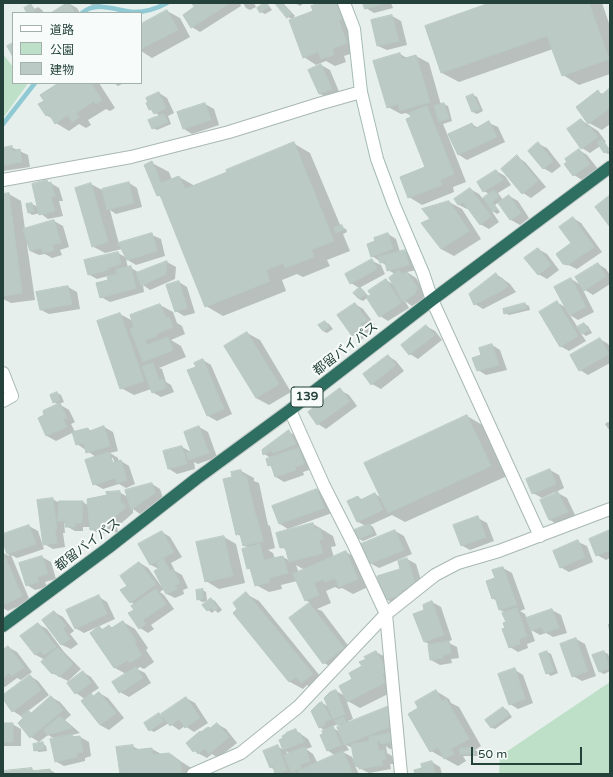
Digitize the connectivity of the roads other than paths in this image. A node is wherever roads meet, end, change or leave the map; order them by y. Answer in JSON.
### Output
{"nodes":[{"id":1,"x":344,"y":3,"type":"edge"},
{"id":2,"x":361,"y":92,"type":"junction"},
{"id":3,"x":610,"y":166,"type":"edge"},
{"id":4,"x":3,"y":180,"type":"edge"},
{"id":5,"x":432,"y":300,"type":"junction"},
{"id":6,"x":3,"y":373,"type":"edge"},
{"id":7,"x":3,"y":401,"type":"edge"},
{"id":8,"x":290,"y":410,"type":"junction"},
{"id":9,"x":610,"y":509,"type":"edge"},
{"id":10,"x":540,"y":536,"type":"junction"},
{"id":11,"x":386,"y":614,"type":"junction"},
{"id":12,"x":3,"y":626,"type":"edge"},
{"id":13,"x":193,"y":774,"type":"edge"},
{"id":14,"x":400,"y":774,"type":"edge"}],
"edges":[{"from":1,"to":2,"type":"street"},
{"from":2,"to":4,"type":"street"},
{"from":2,"to":5,"type":"street"},
{"from":3,"to":5,"type":"highway","name":"都留バイパス","number":"139"},
{"from":5,"to":8,"type":"highway","name":"都留バイパス","number":"139"},
{"from":5,"to":10,"type":"street"},
{"from":6,"to":7,"type":"street"},
{"from":8,"to":11,"type":"street"},
{"from":8,"to":12,"type":"highway","name":"都留バイパス","number":"139"},
{"from":9,"to":10,"type":"street"},
{"from":10,"to":11,"type":"street"},
{"from":11,"to":13,"type":"street"},
{"from":11,"to":14,"type":"street"}]}
